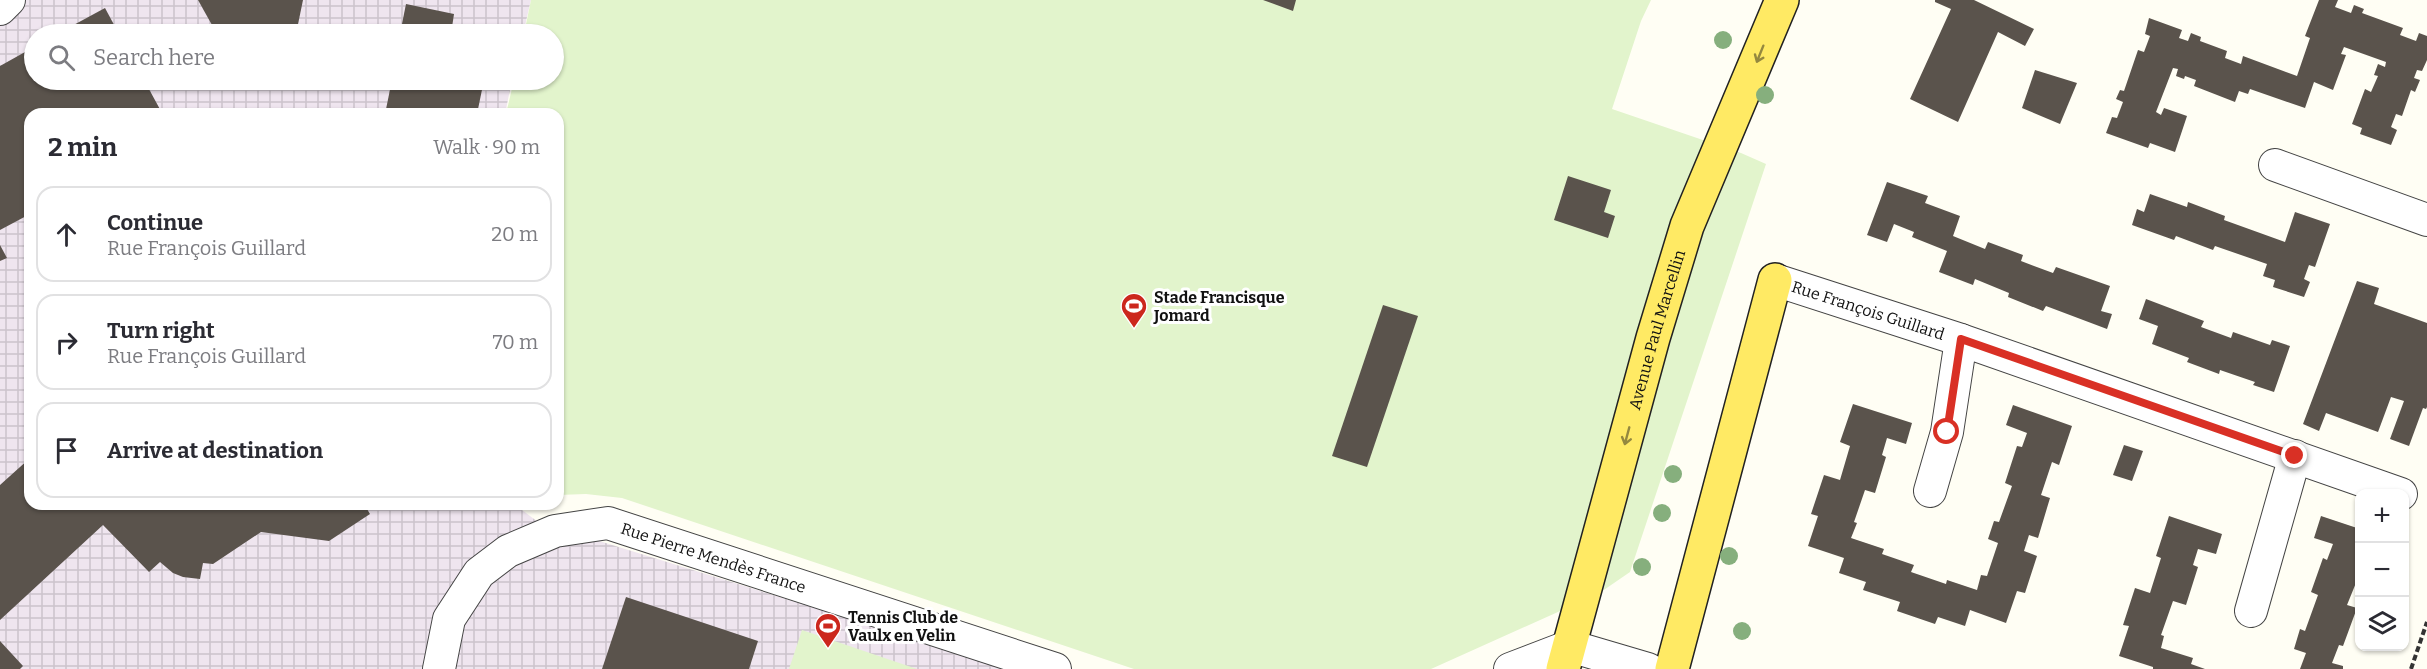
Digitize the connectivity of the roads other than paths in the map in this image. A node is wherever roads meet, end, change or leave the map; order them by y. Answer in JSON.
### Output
{"nodes":[{"id":1,"x":9,"y":0,"type":"edge"},
{"id":2,"x":1782,"y":0,"type":"edge"},
{"id":3,"x":0,"y":9,"type":"edge"},
{"id":4,"x":2275,"y":165,"type":"dead end"},
{"id":5,"x":2427,"y":220,"type":"edge"},
{"id":6,"x":1775,"y":280,"type":"joint"},
{"id":7,"x":1961,"y":339,"type":"junction"},
{"id":8,"x":2295,"y":456,"type":"junction"},
{"id":9,"x":2389,"y":489,"type":"edge"},
{"id":10,"x":1930,"y":491,"type":"dead end"},
{"id":11,"x":2409,"y":496,"type":"edge"},
{"id":12,"x":2427,"y":502,"type":"edge"},
{"id":13,"x":2251,"y":611,"type":"dead end"},
{"id":14,"x":1566,"y":658,"type":"edge"},
{"id":15,"x":440,"y":669,"type":"edge"},
{"id":16,"x":1055,"y":669,"type":"edge"},
{"id":17,"x":1510,"y":669,"type":"edge"},
{"id":18,"x":1648,"y":669,"type":"edge"},
{"id":19,"x":1672,"y":669,"type":"edge"}],
"edges":[{"from":1,"to":3,"type":"street"},
{"from":2,"to":14,"type":"main road","name":"Avenue Paul Marcellin","one_way":true},
{"from":4,"to":5,"type":"street"},
{"from":6,"to":7,"type":"street","name":"Rue François Guillard"},
{"from":6,"to":19,"type":"main road"},
{"from":7,"to":8,"type":"street","name":"Rue François Guillard"},
{"from":7,"to":10,"type":"street","name":"Rue François Guillard"},
{"from":8,"to":9,"type":"street","name":"Rue François Guillard"},
{"from":8,"to":13,"type":"street"},
{"from":11,"to":12,"type":"street","name":"Rue François Guillard"},
{"from":14,"to":17,"type":"street"},
{"from":14,"to":18,"type":"street"},
{"from":15,"to":16,"type":"street","name":"Rue Pierre Mendès France"}]}
